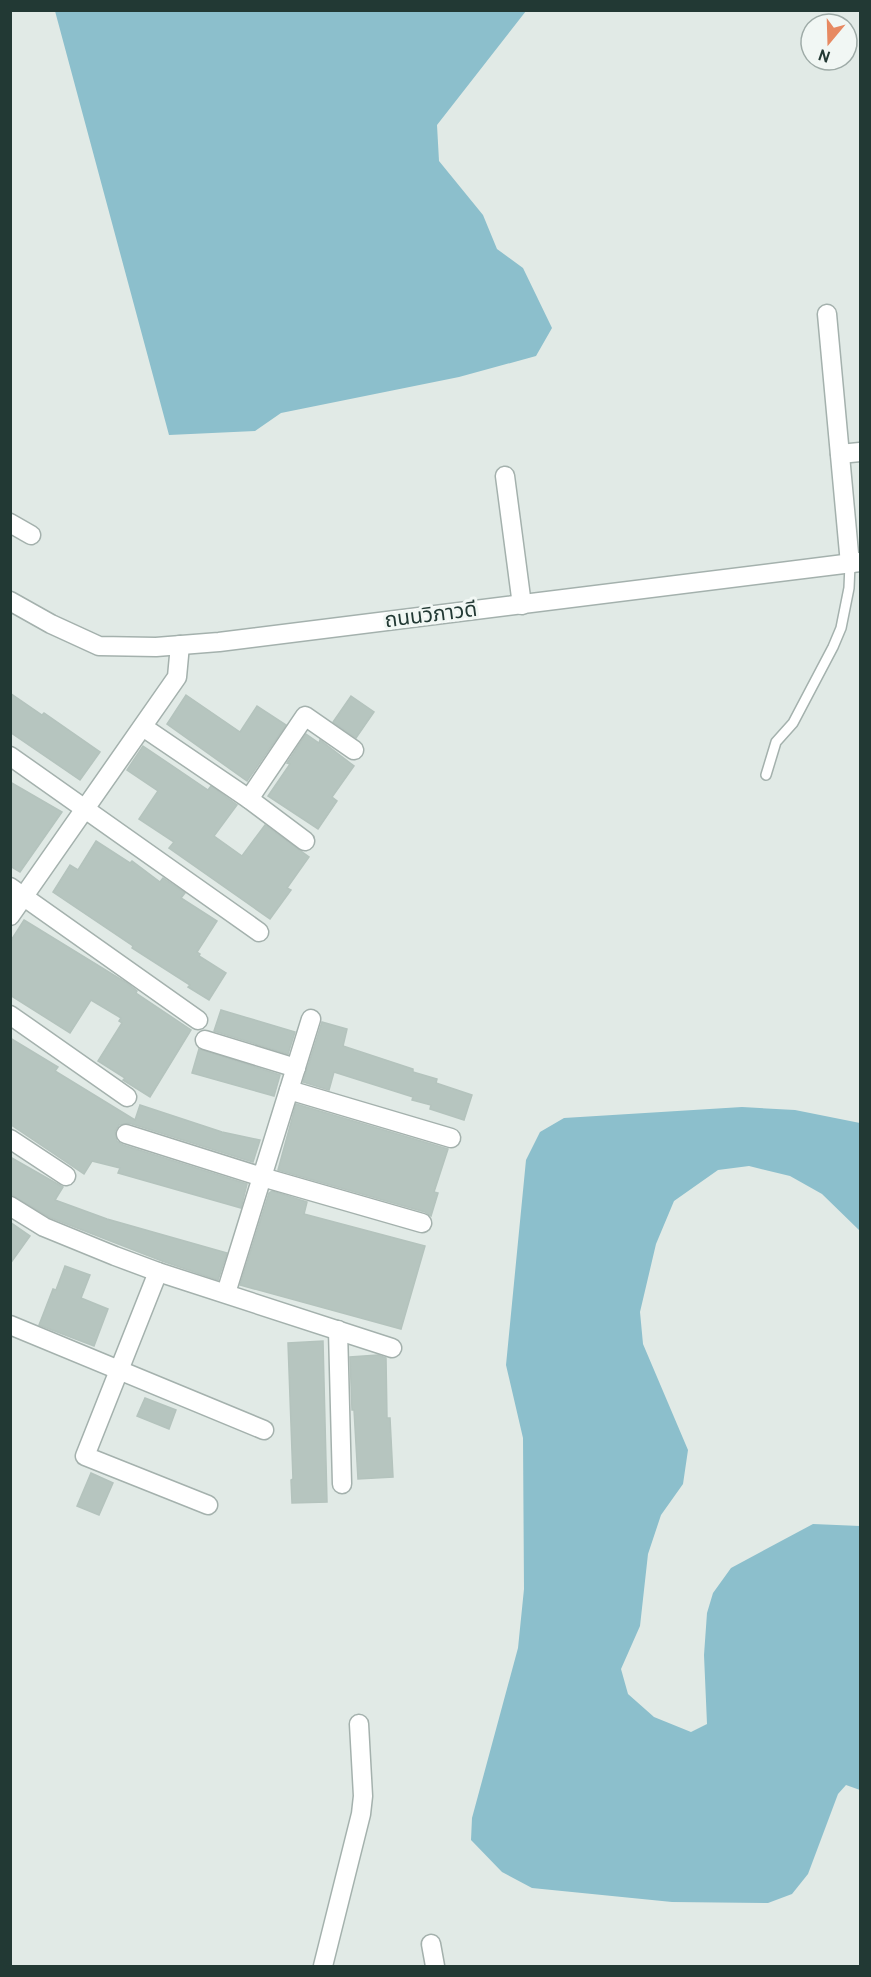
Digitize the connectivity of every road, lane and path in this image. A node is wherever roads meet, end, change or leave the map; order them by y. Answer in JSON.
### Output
{"nodes":[{"id":1,"x":827,"y":314,"type":"dead end"},
{"id":2,"x":861,"y":452,"type":"edge"},
{"id":3,"x":840,"y":454,"type":"junction"},
{"id":4,"x":505,"y":476,"type":"dead end"},
{"id":5,"x":10,"y":523,"type":"edge"},
{"id":6,"x":31,"y":535,"type":"dead end"},
{"id":7,"x":855,"y":563,"type":"edge"},
{"id":8,"x":10,"y":601,"type":"edge"},
{"id":9,"x":522,"y":605,"type":"junction"},
{"id":10,"x":180,"y":645,"type":"junction"},
{"id":11,"x":143,"y":727,"type":"junction"},
{"id":12,"x":354,"y":750,"type":"dead end"},
{"id":13,"x":10,"y":756,"type":"edge"},
{"id":14,"x":766,"y":775,"type":"dead end"},
{"id":15,"x":249,"y":800,"type":"junction"},
{"id":16,"x":85,"y":808,"type":"junction"},
{"id":17,"x":305,"y":841,"type":"dead end"},
{"id":18,"x":17,"y":892,"type":"edge"},
{"id":19,"x":10,"y":916,"type":"edge"},
{"id":20,"x":259,"y":932,"type":"dead end"},
{"id":21,"x":10,"y":1015,"type":"edge"},
{"id":22,"x":311,"y":1019,"type":"dead end"},
{"id":23,"x":198,"y":1020,"type":"dead end"},
{"id":24,"x":205,"y":1040,"type":"dead end"},
{"id":25,"x":296,"y":1068,"type":"junction"},
{"id":26,"x":289,"y":1090,"type":"junction"},
{"id":27,"x":127,"y":1097,"type":"dead end"},
{"id":28,"x":126,"y":1134,"type":"dead end"},
{"id":29,"x":451,"y":1138,"type":"dead end"},
{"id":30,"x":10,"y":1139,"type":"edge"},
{"id":31,"x":66,"y":1176,"type":"dead end"},
{"id":32,"x":262,"y":1177,"type":"junction"},
{"id":33,"x":10,"y":1206,"type":"edge"},
{"id":34,"x":422,"y":1223,"type":"dead end"},
{"id":35,"x":158,"y":1272,"type":"junction"},
{"id":36,"x":226,"y":1293,"type":"junction"},
{"id":37,"x":10,"y":1325,"type":"edge"},
{"id":38,"x":338,"y":1330,"type":"junction"},
{"id":39,"x":392,"y":1348,"type":"dead end"},
{"id":40,"x":119,"y":1371,"type":"junction"},
{"id":41,"x":264,"y":1430,"type":"dead end"},
{"id":42,"x":342,"y":1485,"type":"dead end"},
{"id":43,"x":208,"y":1505,"type":"dead end"},
{"id":44,"x":358,"y":1724,"type":"dead end"},
{"id":45,"x":431,"y":1944,"type":"dead end"},
{"id":46,"x":323,"y":1966,"type":"edge"},
{"id":47,"x":435,"y":1966,"type":"edge"}],
"edges":[{"from":1,"to":3,"type":"street"},
{"from":2,"to":3,"type":"street"},
{"from":3,"to":7,"type":"street"},
{"from":4,"to":9,"type":"street"},
{"from":5,"to":6,"type":"street"},
{"from":7,"to":9,"type":"street","name":"ถนนวิภาวดี"},
{"from":7,"to":14,"type":"lane"},
{"from":8,"to":10,"type":"street","name":"ถนนวิภาวดี"},
{"from":9,"to":10,"type":"street","name":"ถนนวิภาวดี"},
{"from":10,"to":11,"type":"street"},
{"from":11,"to":15,"type":"street"},
{"from":11,"to":16,"type":"street"},
{"from":12,"to":15,"type":"street"},
{"from":13,"to":16,"type":"street"},
{"from":15,"to":17,"type":"street"},
{"from":16,"to":18,"type":"street"},
{"from":16,"to":20,"type":"street"},
{"from":18,"to":19,"type":"street"},
{"from":18,"to":23,"type":"street"},
{"from":21,"to":27,"type":"street"},
{"from":22,"to":25,"type":"street"},
{"from":24,"to":25,"type":"street"},
{"from":25,"to":26,"type":"street"},
{"from":26,"to":29,"type":"street"},
{"from":26,"to":32,"type":"street"},
{"from":28,"to":32,"type":"street"},
{"from":30,"to":31,"type":"street"},
{"from":32,"to":34,"type":"street"},
{"from":32,"to":36,"type":"street"},
{"from":33,"to":35,"type":"street"},
{"from":35,"to":36,"type":"street"},
{"from":35,"to":40,"type":"street"},
{"from":36,"to":38,"type":"street"},
{"from":37,"to":40,"type":"street"},
{"from":38,"to":39,"type":"street"},
{"from":38,"to":42,"type":"street"},
{"from":40,"to":41,"type":"street"},
{"from":40,"to":43,"type":"street"},
{"from":44,"to":46,"type":"street"},
{"from":45,"to":47,"type":"street"}]}
